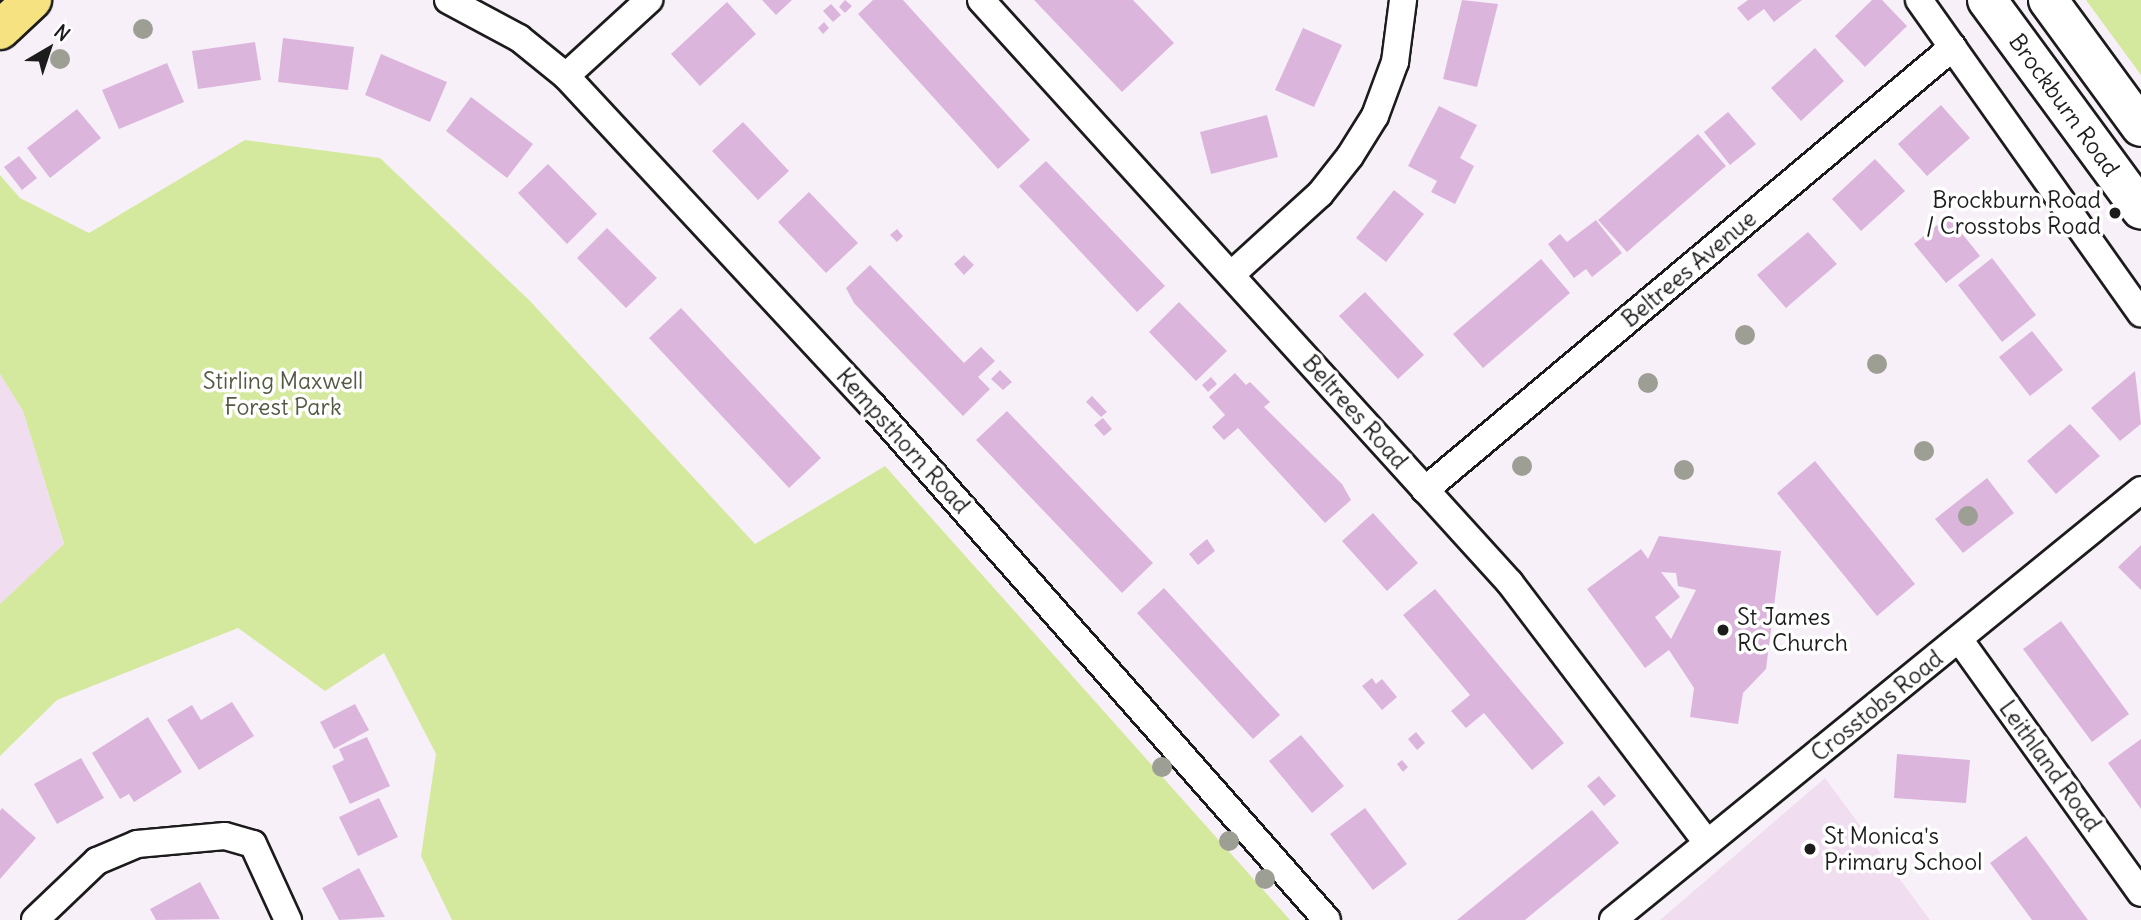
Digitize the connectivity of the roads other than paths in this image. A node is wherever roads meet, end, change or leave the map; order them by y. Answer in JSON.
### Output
{"nodes":[{"id":1,"x":33,"y":0,"type":"edge"},
{"id":2,"x":447,"y":0,"type":"edge"},
{"id":3,"x":649,"y":0,"type":"edge"},
{"id":4,"x":981,"y":0,"type":"edge"},
{"id":5,"x":1403,"y":0,"type":"edge"},
{"id":6,"x":1919,"y":0,"type":"edge"},
{"id":7,"x":1987,"y":0,"type":"edge"},
{"id":8,"x":2048,"y":0,"type":"edge"},
{"id":9,"x":0,"y":30,"type":"edge"},
{"id":10,"x":1953,"y":47,"type":"junction"},
{"id":11,"x":566,"y":76,"type":"junction"},
{"id":12,"x":2141,"y":127,"type":"edge"},
{"id":13,"x":2138,"y":200,"type":"edge"},
{"id":14,"x":1232,"y":274,"type":"junction"},
{"id":15,"x":2141,"y":313,"type":"edge"},
{"id":16,"x":1425,"y":490,"type":"junction"},
{"id":17,"x":2141,"y":491,"type":"edge"},
{"id":18,"x":1959,"y":639,"type":"junction"},
{"id":19,"x":1707,"y":843,"type":"junction"},
{"id":20,"x":2141,"y":893,"type":"edge"},
{"id":21,"x":36,"y":920,"type":"edge"},
{"id":22,"x":288,"y":920,"type":"edge"},
{"id":23,"x":1327,"y":920,"type":"edge"},
{"id":24,"x":1613,"y":920,"type":"edge"}],
"edges":[{"from":1,"to":9,"type":"main road"},
{"from":2,"to":11,"type":"street","name":"Kempsthorn Road"},
{"from":3,"to":11,"type":"street"},
{"from":4,"to":14,"type":"street","name":"Beltrees Road"},
{"from":5,"to":14,"type":"street"},
{"from":6,"to":10,"type":"street"},
{"from":7,"to":13,"type":"street","name":"Brockburn Road"},
{"from":8,"to":12,"type":"street"},
{"from":10,"to":15,"type":"street"},
{"from":10,"to":16,"type":"street","name":"Beltrees Avenue"},
{"from":11,"to":23,"type":"street","name":"Kempsthorn Road"},
{"from":14,"to":16,"type":"street","name":"Beltrees Road"},
{"from":16,"to":19,"type":"street","name":"Beltrees Road"},
{"from":17,"to":18,"type":"street","name":"Crosstobs Road"},
{"from":18,"to":19,"type":"street","name":"Crosstobs Road"},
{"from":18,"to":20,"type":"street","name":"Leithland Road"},
{"from":19,"to":24,"type":"street","name":"Crosstobs Road"},
{"from":21,"to":22,"type":"street"}]}
